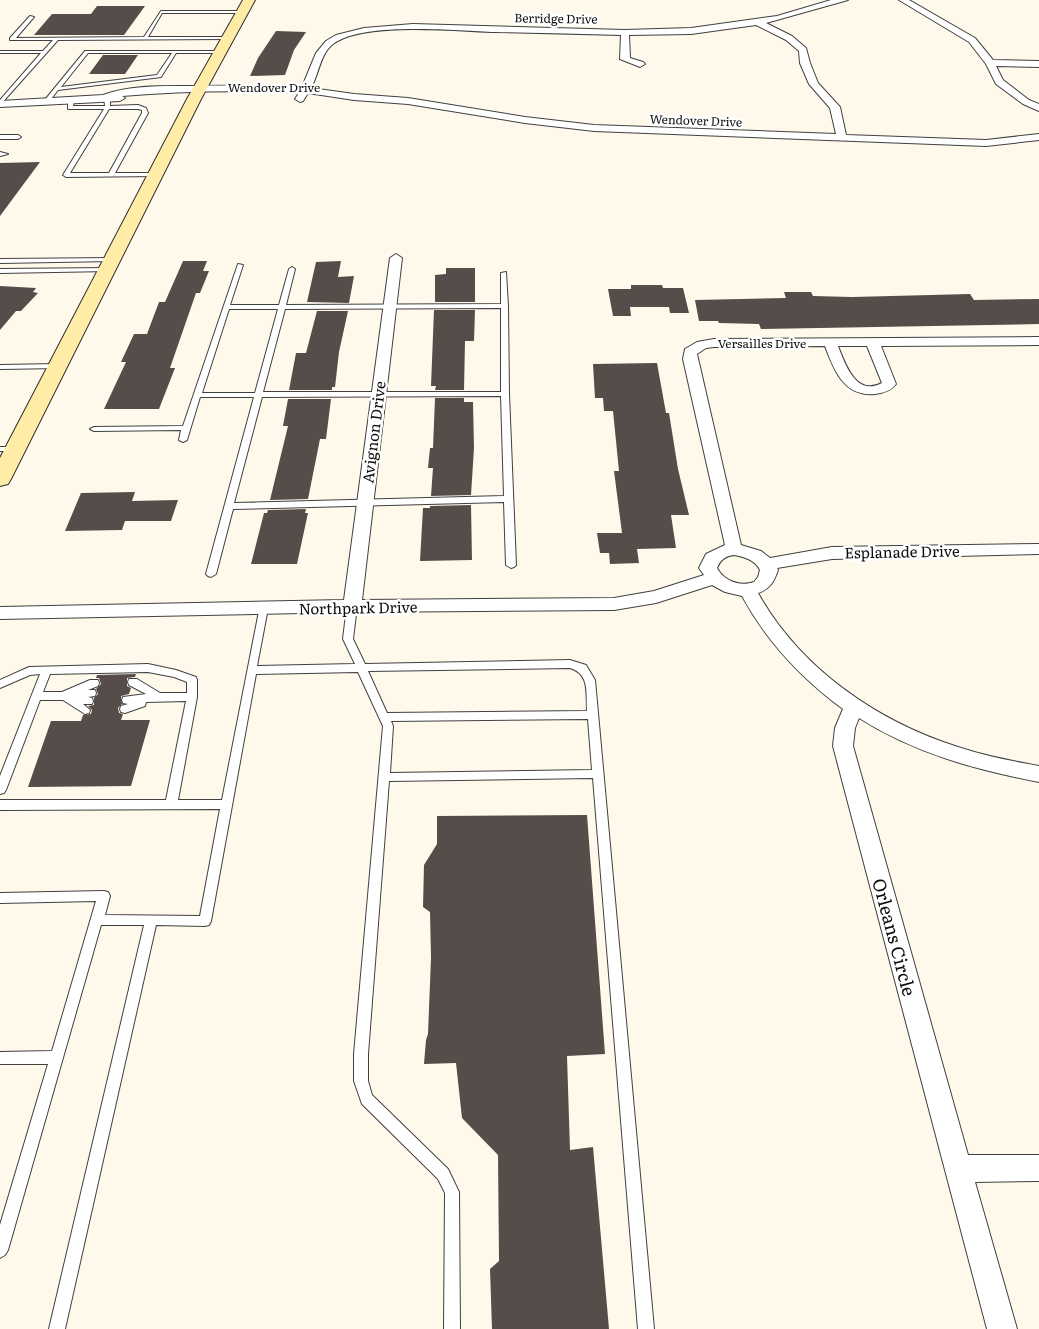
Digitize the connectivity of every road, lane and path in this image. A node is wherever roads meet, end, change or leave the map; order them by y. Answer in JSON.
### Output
{"nodes":[{"id":1,"x":844,"y":0,"type":"edge"},
{"id":2,"x":903,"y":0,"type":"edge"},
{"id":3,"x":241,"y":4,"type":"edge"},
{"id":4,"x":32,"y":17,"type":"dead end"},
{"id":5,"x":757,"y":22,"type":"junction"},
{"id":6,"x":625,"y":32,"type":"junction"},
{"id":7,"x":145,"y":38,"type":"junction"},
{"id":8,"x":56,"y":39,"type":"junction"},
{"id":9,"x":224,"y":45,"type":"junction"},
{"id":10,"x":0,"y":52,"type":"edge"},
{"id":11,"x":44,"y":52,"type":"junction"},
{"id":12,"x":174,"y":52,"type":"junction"},
{"id":13,"x":990,"y":63,"type":"junction"},
{"id":14,"x":640,"y":64,"type":"dead end"},
{"id":15,"x":1039,"y":64,"type":"edge"},
{"id":16,"x":57,"y":89,"type":"junction"},
{"id":17,"x":0,"y":90,"type":"edge"},
{"id":18,"x":11,"y":90,"type":"junction"},
{"id":19,"x":305,"y":90,"type":"junction"},
{"id":20,"x":199,"y":95,"type":"junction"},
{"id":21,"x":354,"y":97,"type":"junction"},
{"id":22,"x":270,"y":99,"type":"dead end"},
{"id":23,"x":300,"y":99,"type":"junction"},
{"id":24,"x":46,"y":102,"type":"junction"},
{"id":25,"x":108,"y":102,"type":"junction"},
{"id":26,"x":0,"y":103,"type":"edge"},
{"id":27,"x":1039,"y":108,"type":"edge"},
{"id":28,"x":0,"y":137,"type":"edge"},
{"id":29,"x":18,"y":137,"type":"dead end"},
{"id":30,"x":842,"y":138,"type":"junction"},
{"id":31,"x":1039,"y":138,"type":"edge"},
{"id":32,"x":156,"y":174,"type":"junction"},
{"id":33,"x":111,"y":175,"type":"junction"},
{"id":34,"x":396,"y":258,"type":"dead end"},
{"id":35,"x":0,"y":261,"type":"edge"},
{"id":36,"x":111,"y":265,"type":"junction"},
{"id":37,"x":240,"y":265,"type":"dead end"},
{"id":38,"x":292,"y":269,"type":"dead end"},
{"id":39,"x":0,"y":271,"type":"edge"},
{"id":40,"x":504,"y":273,"type":"dead end"},
{"id":41,"x":504,"y":306,"type":"junction"},
{"id":42,"x":226,"y":307,"type":"junction"},
{"id":43,"x":389,"y":307,"type":"junction"},
{"id":44,"x":281,"y":308,"type":"junction"},
{"id":45,"x":1039,"y":341,"type":"edge"},
{"id":46,"x":872,"y":342,"type":"junction"},
{"id":47,"x":830,"y":343,"type":"junction"},
{"id":48,"x":0,"y":366,"type":"edge"},
{"id":49,"x":58,"y":366,"type":"junction"},
{"id":50,"x":378,"y":394,"type":"junction"},
{"id":51,"x":505,"y":394,"type":"junction"},
{"id":52,"x":197,"y":395,"type":"junction"},
{"id":53,"x":257,"y":395,"type":"junction"},
{"id":54,"x":186,"y":428,"type":"junction"},
{"id":55,"x":94,"y":429,"type":"dead end"},
{"id":56,"x":183,"y":440,"type":"dead end"},
{"id":57,"x":8,"y":449,"type":"edge"},
{"id":58,"x":0,"y":479,"type":"edge"},
{"id":59,"x":508,"y":499,"type":"junction"},
{"id":60,"x":364,"y":502,"type":"junction"},
{"id":61,"x":229,"y":506,"type":"junction"},
{"id":62,"x":1039,"y":549,"type":"edge"},
{"id":63,"x":734,"y":550,"type":"junction"},
{"id":64,"x":766,"y":564,"type":"junction"},
{"id":65,"x":511,"y":565,"type":"dead end"},
{"id":66,"x":211,"y":574,"type":"dead end"},
{"id":67,"x":713,"y":578,"type":"junction"},
{"id":68,"x":747,"y":590,"type":"junction"},
{"id":69,"x":352,"y":606,"type":"junction"},
{"id":70,"x":263,"y":608,"type":"junction"},
{"id":71,"x":0,"y":613,"type":"edge"},
{"id":72,"x":362,"y":668,"type":"junction"},
{"id":73,"x":46,"y":670,"type":"junction"},
{"id":74,"x":251,"y":670,"type":"junction"},
{"id":75,"x":133,"y":682,"type":"dead end"},
{"id":76,"x":0,"y":684,"type":"edge"},
{"id":77,"x":36,"y":696,"type":"junction"},
{"id":78,"x":63,"y":696,"type":"junction"},
{"id":79,"x":158,"y":697,"type":"junction"},
{"id":80,"x":192,"y":697,"type":"junction"},
{"id":81,"x":854,"y":706,"type":"junction"},
{"id":82,"x":593,"y":715,"type":"junction"},
{"id":83,"x":384,"y":717,"type":"junction"},
{"id":84,"x":598,"y":774,"type":"junction"},
{"id":85,"x":1039,"y":774,"type":"edge"},
{"id":86,"x":383,"y":777,"type":"junction"},
{"id":87,"x":0,"y":790,"type":"edge"},
{"id":88,"x":171,"y":804,"type":"junction"},
{"id":89,"x":227,"y":804,"type":"junction"},
{"id":90,"x":0,"y":805,"type":"edge"},
{"id":91,"x":0,"y":898,"type":"edge"},
{"id":92,"x":96,"y":920,"type":"junction"},
{"id":93,"x":151,"y":920,"type":"junction"},
{"id":94,"x":56,"y":1057,"type":"junction"},
{"id":95,"x":0,"y":1058,"type":"edge"},
{"id":96,"x":1039,"y":1168,"type":"edge"},
{"id":97,"x":958,"y":1169,"type":"junction"},
{"id":98,"x":0,"y":1250,"type":"edge"},
{"id":99,"x":58,"y":1329,"type":"edge"},
{"id":100,"x":452,"y":1329,"type":"edge"},
{"id":101,"x":646,"y":1329,"type":"edge"},
{"id":102,"x":1002,"y":1329,"type":"edge"}],
"edges":[{"from":1,"to":5,"type":"street","name":"Berridge Drive"},
{"from":2,"to":13,"type":"street"},
{"from":3,"to":7,"type":"lane"},
{"from":3,"to":9,"type":"main road"},
{"from":4,"to":8,"type":"lane"},
{"from":5,"to":6,"type":"street","name":"Berridge Drive"},
{"from":5,"to":30,"type":"street"},
{"from":6,"to":14,"type":"street"},
{"from":6,"to":19,"type":"street","name":"Berridge Drive"},
{"from":7,"to":8,"type":"lane"},
{"from":7,"to":9,"type":"lane"},
{"from":8,"to":11,"type":"lane"},
{"from":9,"to":12,"type":"lane"},
{"from":9,"to":20,"type":"main road"},
{"from":10,"to":11,"type":"lane"},
{"from":11,"to":18,"type":"lane"},
{"from":12,"to":16,"type":"lane"},
{"from":12,"to":16,"type":"lane"},
{"from":13,"to":15,"type":"street"},
{"from":13,"to":27,"type":"street"},
{"from":16,"to":24,"type":"lane"},
{"from":17,"to":18,"type":"lane"},
{"from":18,"to":26,"type":"lane"},
{"from":19,"to":20,"type":"street","name":"Wendover Drive"},
{"from":19,"to":21,"type":"street","name":"Wendover Drive"},
{"from":19,"to":23,"type":"street","name":"Berridge Drive"},
{"from":20,"to":25,"type":"street","name":"Wendover Drive"},
{"from":20,"to":32,"type":"main road"},
{"from":21,"to":23,"type":"street","name":"Wendover Drive"},
{"from":21,"to":30,"type":"street","name":"Wendover Drive"},
{"from":22,"to":23,"type":"street","name":"Wendover Drive"},
{"from":24,"to":25,"type":"street","name":"Wendover Drive"},
{"from":24,"to":26,"type":"street","name":"Wendover Drive"},
{"from":25,"to":33,"type":"lane"},
{"from":25,"to":33,"type":"lane"},
{"from":28,"to":29,"type":"lane"},
{"from":30,"to":31,"type":"street","name":"Wendover Drive"},
{"from":32,"to":33,"type":"lane"},
{"from":32,"to":36,"type":"main road"},
{"from":34,"to":43,"type":"street","name":"Avignon Drive"},
{"from":35,"to":36,"type":"lane"},
{"from":36,"to":39,"type":"lane"},
{"from":36,"to":49,"type":"main road"},
{"from":37,"to":42,"type":"lane"},
{"from":38,"to":44,"type":"lane"},
{"from":40,"to":41,"type":"lane"},
{"from":41,"to":43,"type":"lane"},
{"from":41,"to":51,"type":"lane"},
{"from":42,"to":44,"type":"lane"},
{"from":42,"to":52,"type":"lane"},
{"from":43,"to":44,"type":"lane"},
{"from":43,"to":50,"type":"street","name":"Avignon Drive"},
{"from":44,"to":53,"type":"lane"},
{"from":45,"to":46,"type":"street","name":"Versailles Drive"},
{"from":46,"to":47,"type":"street","name":"Versailles Drive"},
{"from":46,"to":47,"type":"street"},
{"from":47,"to":63,"type":"street","name":"Versailles Drive"},
{"from":48,"to":49,"type":"lane"},
{"from":49,"to":57,"type":"main road"},
{"from":50,"to":51,"type":"lane"},
{"from":50,"to":53,"type":"lane"},
{"from":50,"to":60,"type":"street","name":"Avignon Drive"},
{"from":51,"to":59,"type":"lane"},
{"from":52,"to":53,"type":"lane"},
{"from":52,"to":54,"type":"lane"},
{"from":53,"to":61,"type":"lane"},
{"from":54,"to":55,"type":"lane"},
{"from":54,"to":56,"type":"lane"},
{"from":57,"to":58,"type":"main road"},
{"from":59,"to":60,"type":"lane"},
{"from":59,"to":65,"type":"lane"},
{"from":60,"to":61,"type":"lane"},
{"from":60,"to":69,"type":"street","name":"Avignon Drive"},
{"from":61,"to":66,"type":"lane"},
{"from":62,"to":64,"type":"street","name":"Esplanade Drive"},
{"from":63,"to":64,"type":"street"},
{"from":63,"to":67,"type":"street"},
{"from":64,"to":68,"type":"street"},
{"from":67,"to":68,"type":"street"},
{"from":67,"to":69,"type":"street","name":"Northpark Drive"},
{"from":68,"to":81,"type":"street"},
{"from":69,"to":70,"type":"street","name":"Northpark Drive"},
{"from":69,"to":72,"type":"lane"},
{"from":70,"to":71,"type":"street","name":"Northpark Drive"},
{"from":70,"to":74,"type":"lane"},
{"from":72,"to":74,"type":"lane"},
{"from":72,"to":82,"type":"lane"},
{"from":72,"to":83,"type":"lane"},
{"from":73,"to":76,"type":"lane"},
{"from":73,"to":77,"type":"lane"},
{"from":73,"to":80,"type":"lane"},
{"from":74,"to":89,"type":"lane"},
{"from":75,"to":79,"type":"lane"},
{"from":77,"to":78,"type":"lane"},
{"from":77,"to":87,"type":"lane"},
{"from":78,"to":78,"type":"lane"},
{"from":79,"to":79,"type":"lane"},
{"from":79,"to":80,"type":"lane"},
{"from":80,"to":88,"type":"lane"},
{"from":81,"to":85,"type":"street"},
{"from":81,"to":97,"type":"street","name":"Orleans Circle"},
{"from":82,"to":83,"type":"lane"},
{"from":82,"to":84,"type":"lane"},
{"from":83,"to":86,"type":"lane"},
{"from":84,"to":86,"type":"lane"},
{"from":84,"to":101,"type":"lane"},
{"from":86,"to":100,"type":"lane"},
{"from":88,"to":89,"type":"lane"},
{"from":88,"to":90,"type":"lane"},
{"from":89,"to":93,"type":"lane"},
{"from":91,"to":92,"type":"lane"},
{"from":92,"to":93,"type":"lane"},
{"from":92,"to":94,"type":"lane"},
{"from":93,"to":99,"type":"lane"},
{"from":94,"to":95,"type":"lane"},
{"from":94,"to":98,"type":"lane"},
{"from":96,"to":97,"type":"street"},
{"from":97,"to":102,"type":"street","name":"Orleans Circle"}]}
